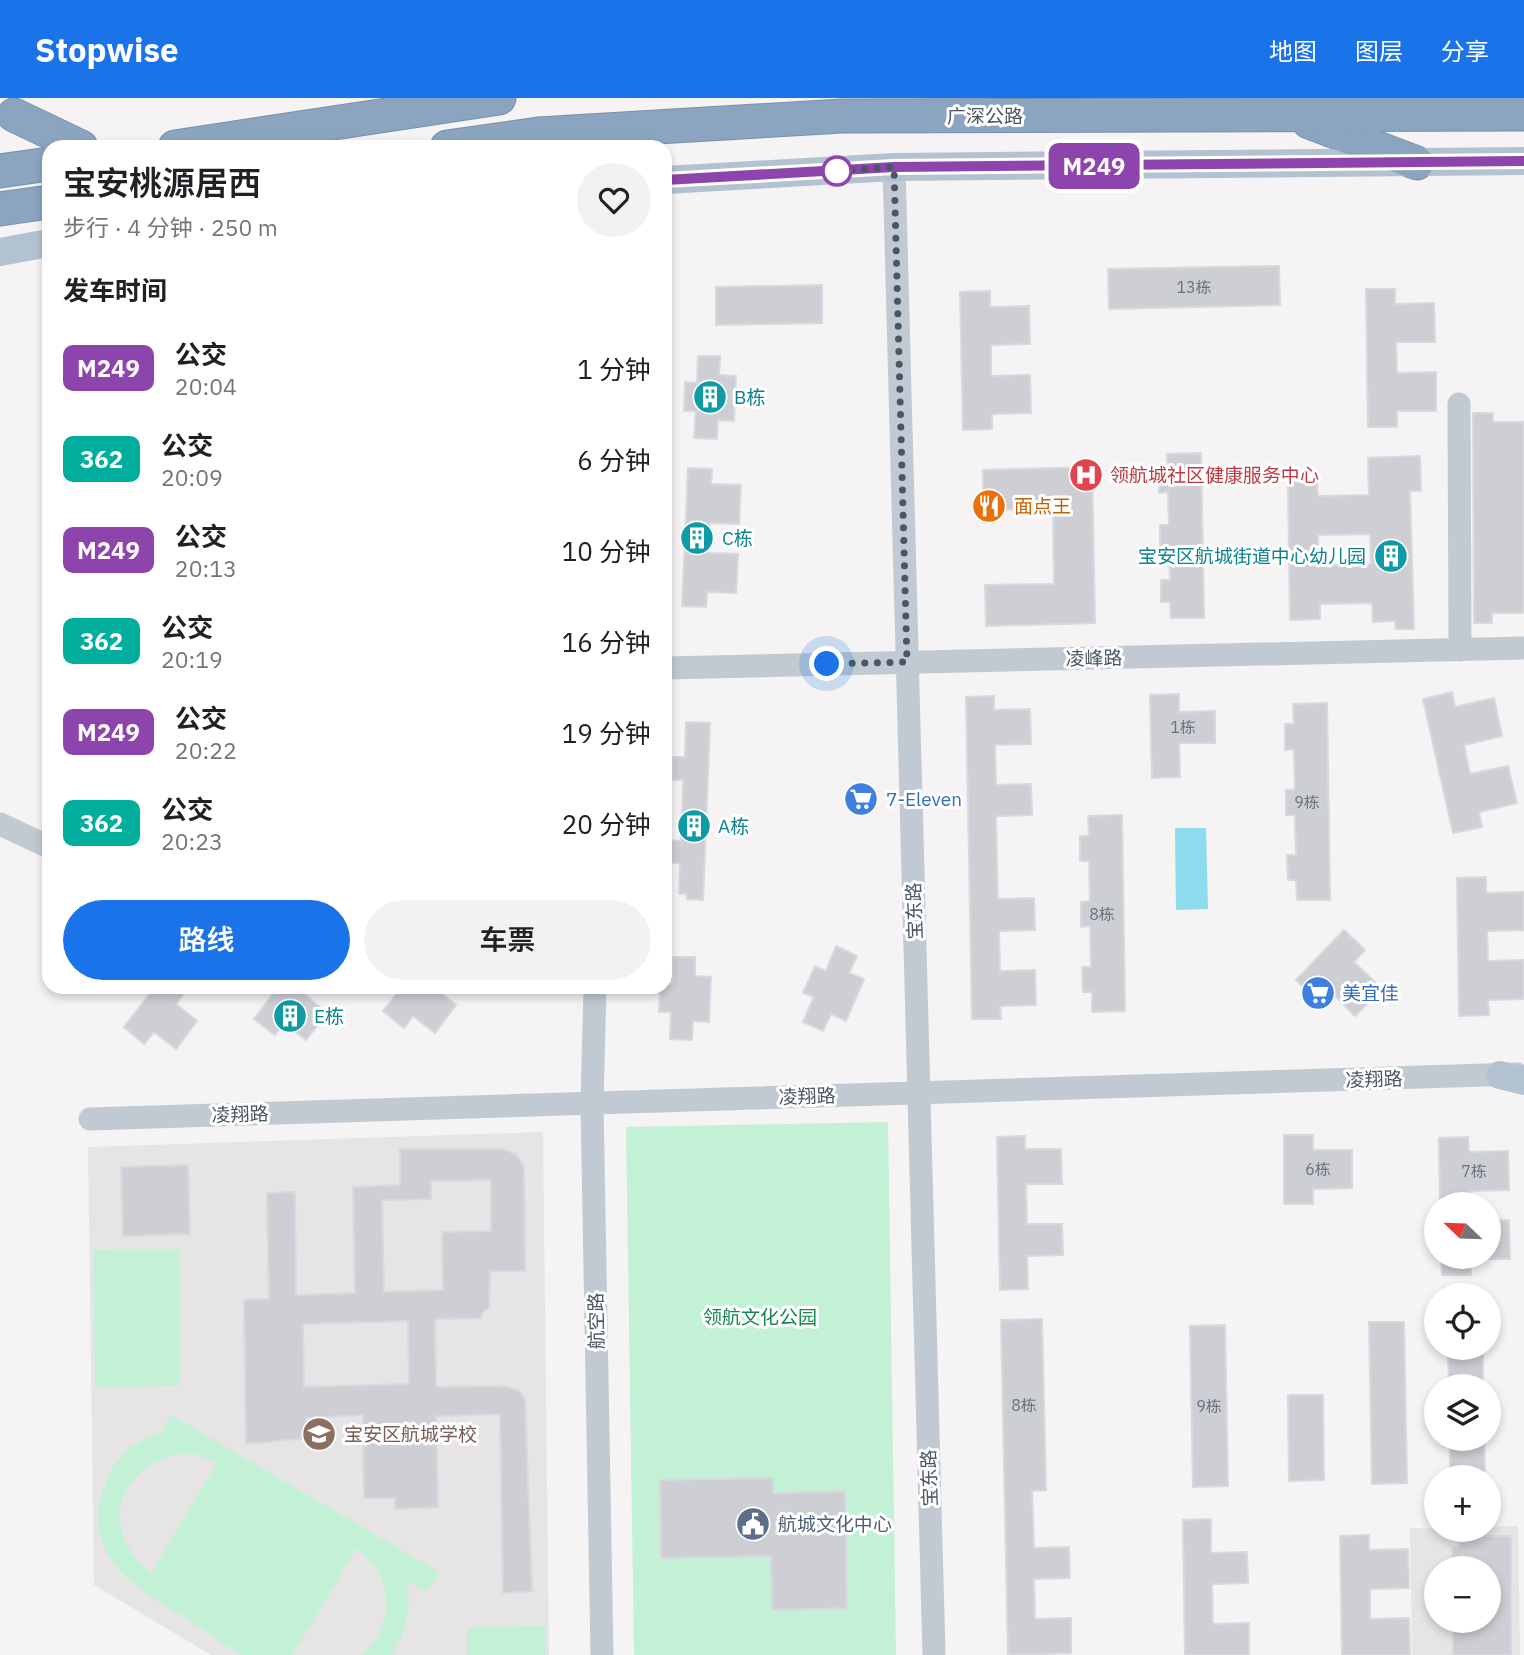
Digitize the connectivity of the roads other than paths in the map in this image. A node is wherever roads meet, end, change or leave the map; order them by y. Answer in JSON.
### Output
{"nodes":[{"id":1,"x":499,"y":98,"type":"edge"},
{"id":2,"x":415,"y":105,"type":"edge"},
{"id":3,"x":5,"y":114,"type":"edge"},
{"id":4,"x":1524,"y":114,"type":"edge"},
{"id":5,"x":1291,"y":116,"type":"junction"},
{"id":6,"x":705,"y":124,"type":"junction"},
{"id":7,"x":65,"y":140,"type":"edge"},
{"id":8,"x":215,"y":140,"type":"edge"},
{"id":9,"x":497,"y":140,"type":"edge"},
{"id":10,"x":672,"y":148,"type":"edge"},
{"id":11,"x":1524,"y":161,"type":"edge"},
{"id":12,"x":1417,"y":163,"type":"junction"},
{"id":13,"x":42,"y":165,"type":"edge"},
{"id":14,"x":894,"y":167,"type":"junction"},
{"id":15,"x":0,"y":171,"type":"edge"},
{"id":16,"x":672,"y":180,"type":"edge"},
{"id":17,"x":42,"y":203,"type":"edge"},
{"id":18,"x":0,"y":209,"type":"edge"},
{"id":19,"x":42,"y":244,"type":"edge"},
{"id":20,"x":0,"y":252,"type":"edge"},
{"id":21,"x":1459,"y":404,"type":"dead end"},
{"id":22,"x":1524,"y":648,"type":"edge"},
{"id":23,"x":1460,"y":650,"type":"junction"},
{"id":24,"x":907,"y":662,"type":"junction"},
{"id":25,"x":672,"y":668,"type":"edge"},
{"id":26,"x":0,"y":824,"type":"edge"},
{"id":27,"x":42,"y":844,"type":"edge"},
{"id":28,"x":595,"y":994,"type":"edge"},
{"id":29,"x":1518,"y":1075,"type":"edge"},
{"id":30,"x":919,"y":1093,"type":"junction"},
{"id":31,"x":592,"y":1103,"type":"junction"},
{"id":32,"x":90,"y":1119,"type":"dead end"},
{"id":33,"x":602,"y":1655,"type":"edge"},
{"id":34,"x":934,"y":1655,"type":"edge"}],
"edges":[{"from":1,"to":2,"type":"highway"},
{"from":2,"to":8,"type":"highway"},
{"from":3,"to":7,"type":"highway"},
{"from":4,"to":5,"type":"highway","name":"广深公路"},
{"from":5,"to":6,"type":"highway","name":"广深公路"},
{"from":5,"to":12,"type":"highway"},
{"from":6,"to":9,"type":"highway","name":"广深公路"},
{"from":6,"to":10,"type":"highway"},
{"from":11,"to":12,"type":"main road"},
{"from":12,"to":14,"type":"main road"},
{"from":13,"to":15,"type":"highway"},
{"from":14,"to":16,"type":"main road"},
{"from":14,"to":24,"type":"street","name":"宝东路"},
{"from":17,"to":18,"type":"highway"},
{"from":19,"to":20,"type":"main road"},
{"from":21,"to":23,"type":"street"},
{"from":22,"to":23,"type":"street","name":"凌峰路"},
{"from":23,"to":24,"type":"street","name":"凌峰路"},
{"from":24,"to":25,"type":"street","name":"凌峰路"},
{"from":24,"to":30,"type":"street","name":"宝东路"},
{"from":26,"to":27,"type":"street"},
{"from":28,"to":31,"type":"street","name":"航空路"},
{"from":29,"to":30,"type":"street","name":"凌翔路"},
{"from":30,"to":31,"type":"street","name":"凌翔路"},
{"from":30,"to":34,"type":"street","name":"宝东路"},
{"from":31,"to":32,"type":"street","name":"凌翔路"},
{"from":31,"to":33,"type":"street","name":"航空路"}]}
